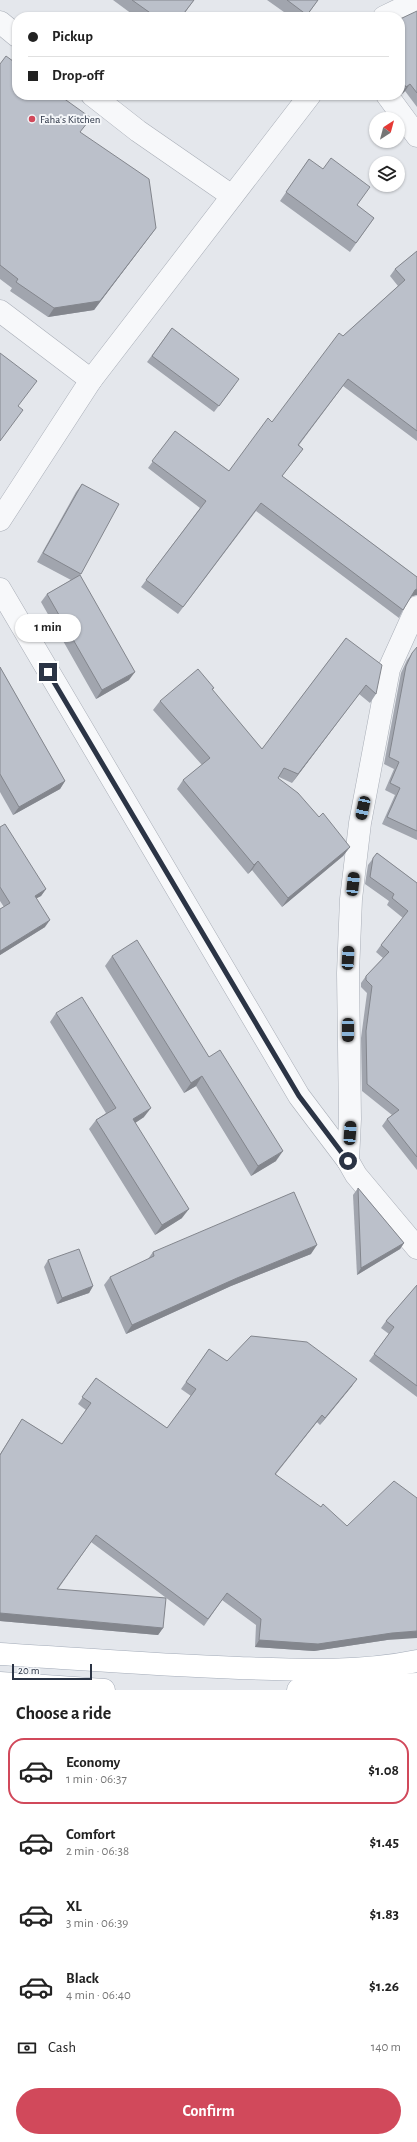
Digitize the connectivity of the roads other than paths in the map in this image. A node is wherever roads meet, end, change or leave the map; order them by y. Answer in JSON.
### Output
{"nodes":[{"id":1,"x":417,"y":1,"type":"edge"},
{"id":2,"x":394,"y":12,"type":"edge"},
{"id":3,"x":0,"y":22,"type":"edge"},
{"id":4,"x":12,"y":32,"type":"edge"},
{"id":5,"x":98,"y":100,"type":"edge"},
{"id":6,"x":306,"y":100,"type":"edge"},
{"id":7,"x":390,"y":100,"type":"edge"},
{"id":8,"x":417,"y":136,"type":"edge"},
{"id":9,"x":232,"y":196,"type":"junction"},
{"id":10,"x":0,"y":311,"type":"edge"},
{"id":11,"x":91,"y":380,"type":"junction"},
{"id":12,"x":0,"y":520,"type":"edge"},
{"id":13,"x":0,"y":589,"type":"edge"},
{"id":14,"x":417,"y":607,"type":"edge"},
{"id":15,"x":348,"y":1161,"type":"junction"},
{"id":16,"x":417,"y":1248,"type":"edge"},
{"id":17,"x":0,"y":1654,"type":"edge"},
{"id":18,"x":417,"y":1661,"type":"edge"},
{"id":19,"x":0,"y":1683,"type":"edge"},
{"id":20,"x":298,"y":1683,"type":"edge"},
{"id":21,"x":417,"y":1684,"type":"edge"},
{"id":22,"x":104,"y":1690,"type":"edge"}],
"edges":[{"from":1,"to":2,"type":"street"},
{"from":3,"to":4,"type":"street"},
{"from":5,"to":9,"type":"street"},
{"from":6,"to":9,"type":"street"},
{"from":7,"to":8,"type":"street"},
{"from":9,"to":11,"type":"street"},
{"from":10,"to":11,"type":"street"},
{"from":11,"to":12,"type":"street"},
{"from":13,"to":15,"type":"street"},
{"from":14,"to":15,"type":"street"},
{"from":15,"to":16,"type":"street"},
{"from":17,"to":20,"type":"main road"},
{"from":18,"to":20,"type":"main road"},
{"from":19,"to":22,"type":"main road"},
{"from":20,"to":21,"type":"main road"}]}
